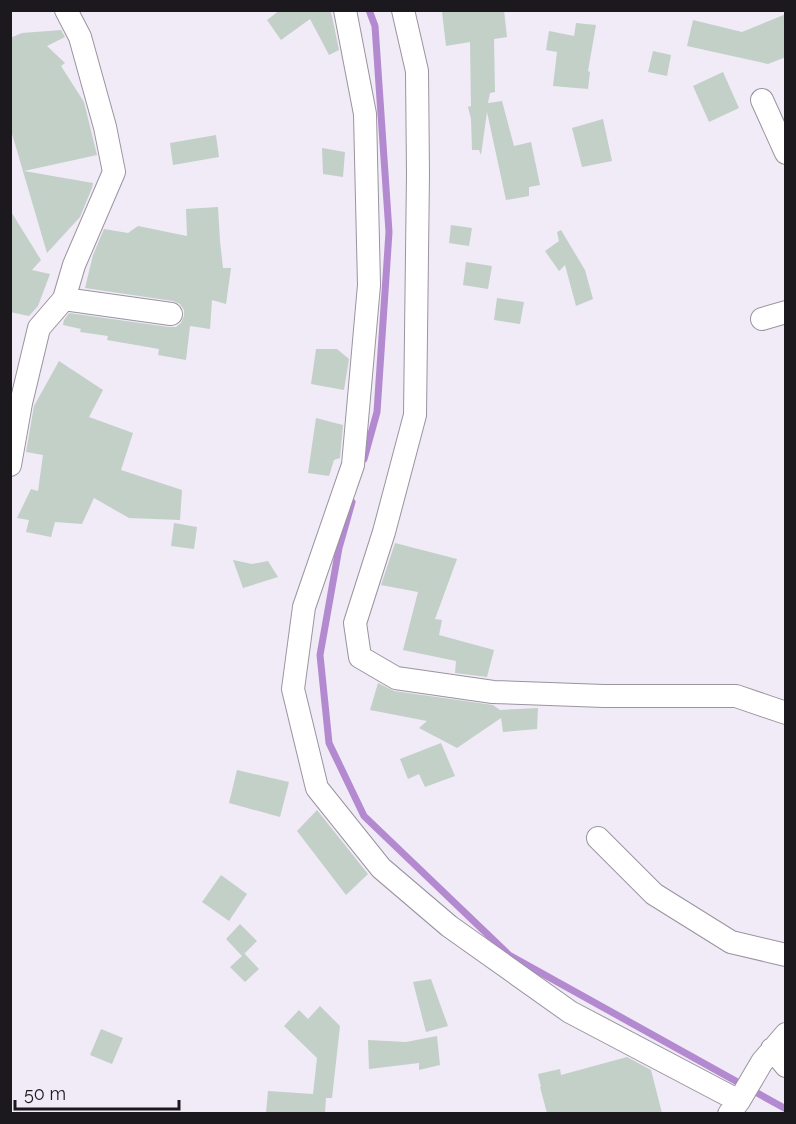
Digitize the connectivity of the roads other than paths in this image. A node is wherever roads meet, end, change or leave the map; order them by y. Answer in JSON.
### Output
{"nodes":[{"id":1,"x":66,"y":10,"type":"edge"},
{"id":2,"x":345,"y":10,"type":"edge"},
{"id":3,"x":403,"y":10,"type":"edge"},
{"id":4,"x":762,"y":100,"type":"dead end"},
{"id":5,"x":786,"y":153,"type":"edge"},
{"id":6,"x":64,"y":298,"type":"junction"},
{"id":7,"x":786,"y":312,"type":"edge"},
{"id":8,"x":171,"y":314,"type":"dead end"},
{"id":9,"x":762,"y":319,"type":"dead end"},
{"id":10,"x":10,"y":465,"type":"edge"},
{"id":11,"x":786,"y":713,"type":"edge"},
{"id":12,"x":598,"y":838,"type":"dead end"},
{"id":13,"x":786,"y":956,"type":"edge"},
{"id":14,"x":776,"y":1053,"type":"edge"},
{"id":15,"x":737,"y":1103,"type":"edge"}],
"edges":[{"from":1,"to":6,"type":"street"},
{"from":2,"to":15,"type":"street"},
{"from":3,"to":11,"type":"street"},
{"from":4,"to":5,"type":"street"},
{"from":6,"to":8,"type":"street"},
{"from":6,"to":10,"type":"street"},
{"from":7,"to":9,"type":"street"},
{"from":12,"to":13,"type":"street"},
{"from":14,"to":15,"type":"street"}]}
